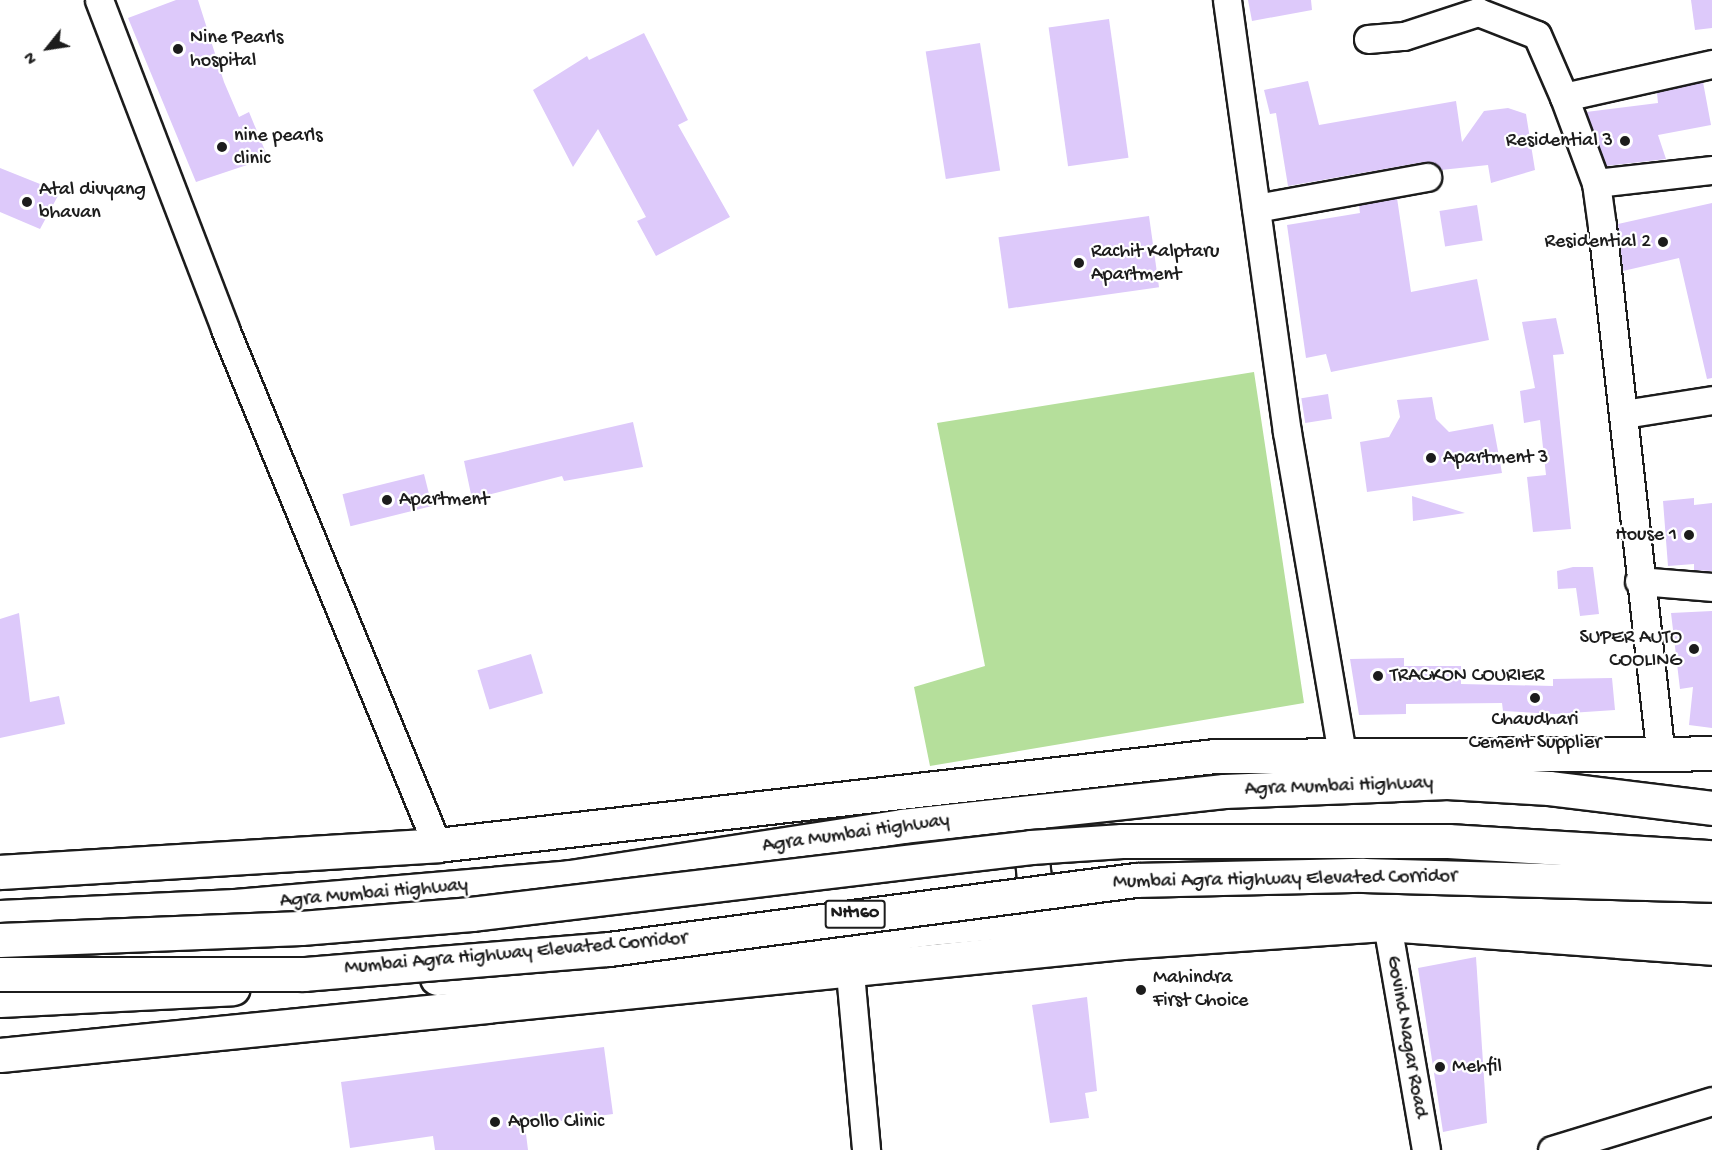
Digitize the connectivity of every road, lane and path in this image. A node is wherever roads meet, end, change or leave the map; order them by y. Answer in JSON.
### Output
{"nodes":[{"id":1,"x":99,"y":0,"type":"edge"},
{"id":2,"x":1227,"y":0,"type":"edge"},
{"id":3,"x":1368,"y":39,"type":"dead end"},
{"id":4,"x":1712,"y":64,"type":"edge"},
{"id":5,"x":1564,"y":97,"type":"junction"},
{"id":6,"x":1712,"y":170,"type":"edge"},
{"id":7,"x":1427,"y":177,"type":"dead end"},
{"id":8,"x":1596,"y":183,"type":"junction"},
{"id":9,"x":1256,"y":208,"type":"junction"},
{"id":10,"x":1712,"y":400,"type":"edge"},
{"id":11,"x":1624,"y":414,"type":"junction"},
{"id":12,"x":1640,"y":581,"type":"junction"},
{"id":13,"x":1712,"y":587,"type":"edge"},
{"id":14,"x":1660,"y":749,"type":"junction"},
{"id":15,"x":1342,"y":753,"type":"junction"},
{"id":16,"x":1712,"y":753,"type":"edge"},
{"id":17,"x":1712,"y":808,"type":"edge"},
{"id":18,"x":1027,"y":812,"type":"junction"},
{"id":19,"x":436,"y":845,"type":"junction"},
{"id":20,"x":1712,"y":857,"type":"edge"},
{"id":21,"x":0,"y":872,"type":"edge"},
{"id":22,"x":1712,"y":885,"type":"edge"},
{"id":23,"x":0,"y":917,"type":"edge"},
{"id":24,"x":1712,"y":918,"type":"edge"},
{"id":25,"x":1038,"y":919,"type":"junction"},
{"id":26,"x":1387,"y":924,"type":"junction"},
{"id":27,"x":0,"y":940,"type":"edge"},
{"id":28,"x":1712,"y":948,"type":"edge"},
{"id":29,"x":850,"y":973,"type":"junction"},
{"id":30,"x":0,"y":974,"type":"edge"},
{"id":31,"x":0,"y":1000,"type":"edge"},
{"id":32,"x":0,"y":1055,"type":"edge"},
{"id":33,"x":1712,"y":1101,"type":"edge"},
{"id":34,"x":866,"y":1150,"type":"edge"},
{"id":35,"x":1426,"y":1150,"type":"edge"},
{"id":36,"x":1551,"y":1150,"type":"edge"}],
"edges":[{"from":1,"to":19,"type":"street"},
{"from":2,"to":9,"type":"street"},
{"from":3,"to":5,"type":"street"},
{"from":4,"to":5,"type":"street"},
{"from":5,"to":8,"type":"street"},
{"from":6,"to":8,"type":"street"},
{"from":7,"to":9,"type":"street"},
{"from":8,"to":11,"type":"street"},
{"from":9,"to":15,"type":"street"},
{"from":10,"to":11,"type":"street"},
{"from":11,"to":12,"type":"street"},
{"from":12,"to":13,"type":"street"},
{"from":12,"to":14,"type":"street"},
{"from":14,"to":15,"type":"main road"},
{"from":14,"to":16,"type":"main road"},
{"from":15,"to":19,"type":"main road"},
{"from":17,"to":18,"type":"main road","name":"Agra Mumbai Highway"},
{"from":18,"to":23,"type":"main road","name":"Agra Mumbai Highway"},
{"from":18,"to":25,"type":"main road"},
{"from":19,"to":21,"type":"main road"},
{"from":20,"to":27,"type":"main road","name":"Mumbai Agra Highway Elevated Corridor","number":"NH160","bridge":true},
{"from":22,"to":30,"type":"main road","name":"Mumbai Agra Highway Elevated Corridor","number":"NH160","bridge":true},
{"from":24,"to":25,"type":"main road"},
{"from":25,"to":31,"type":"main road"},
{"from":26,"to":28,"type":"main road"},
{"from":26,"to":29,"type":"main road"},
{"from":26,"to":35,"type":"street","name":"Govind Nagar Road"},
{"from":29,"to":32,"type":"main road"},
{"from":29,"to":34,"type":"street"},
{"from":33,"to":36,"type":"street"}]}
